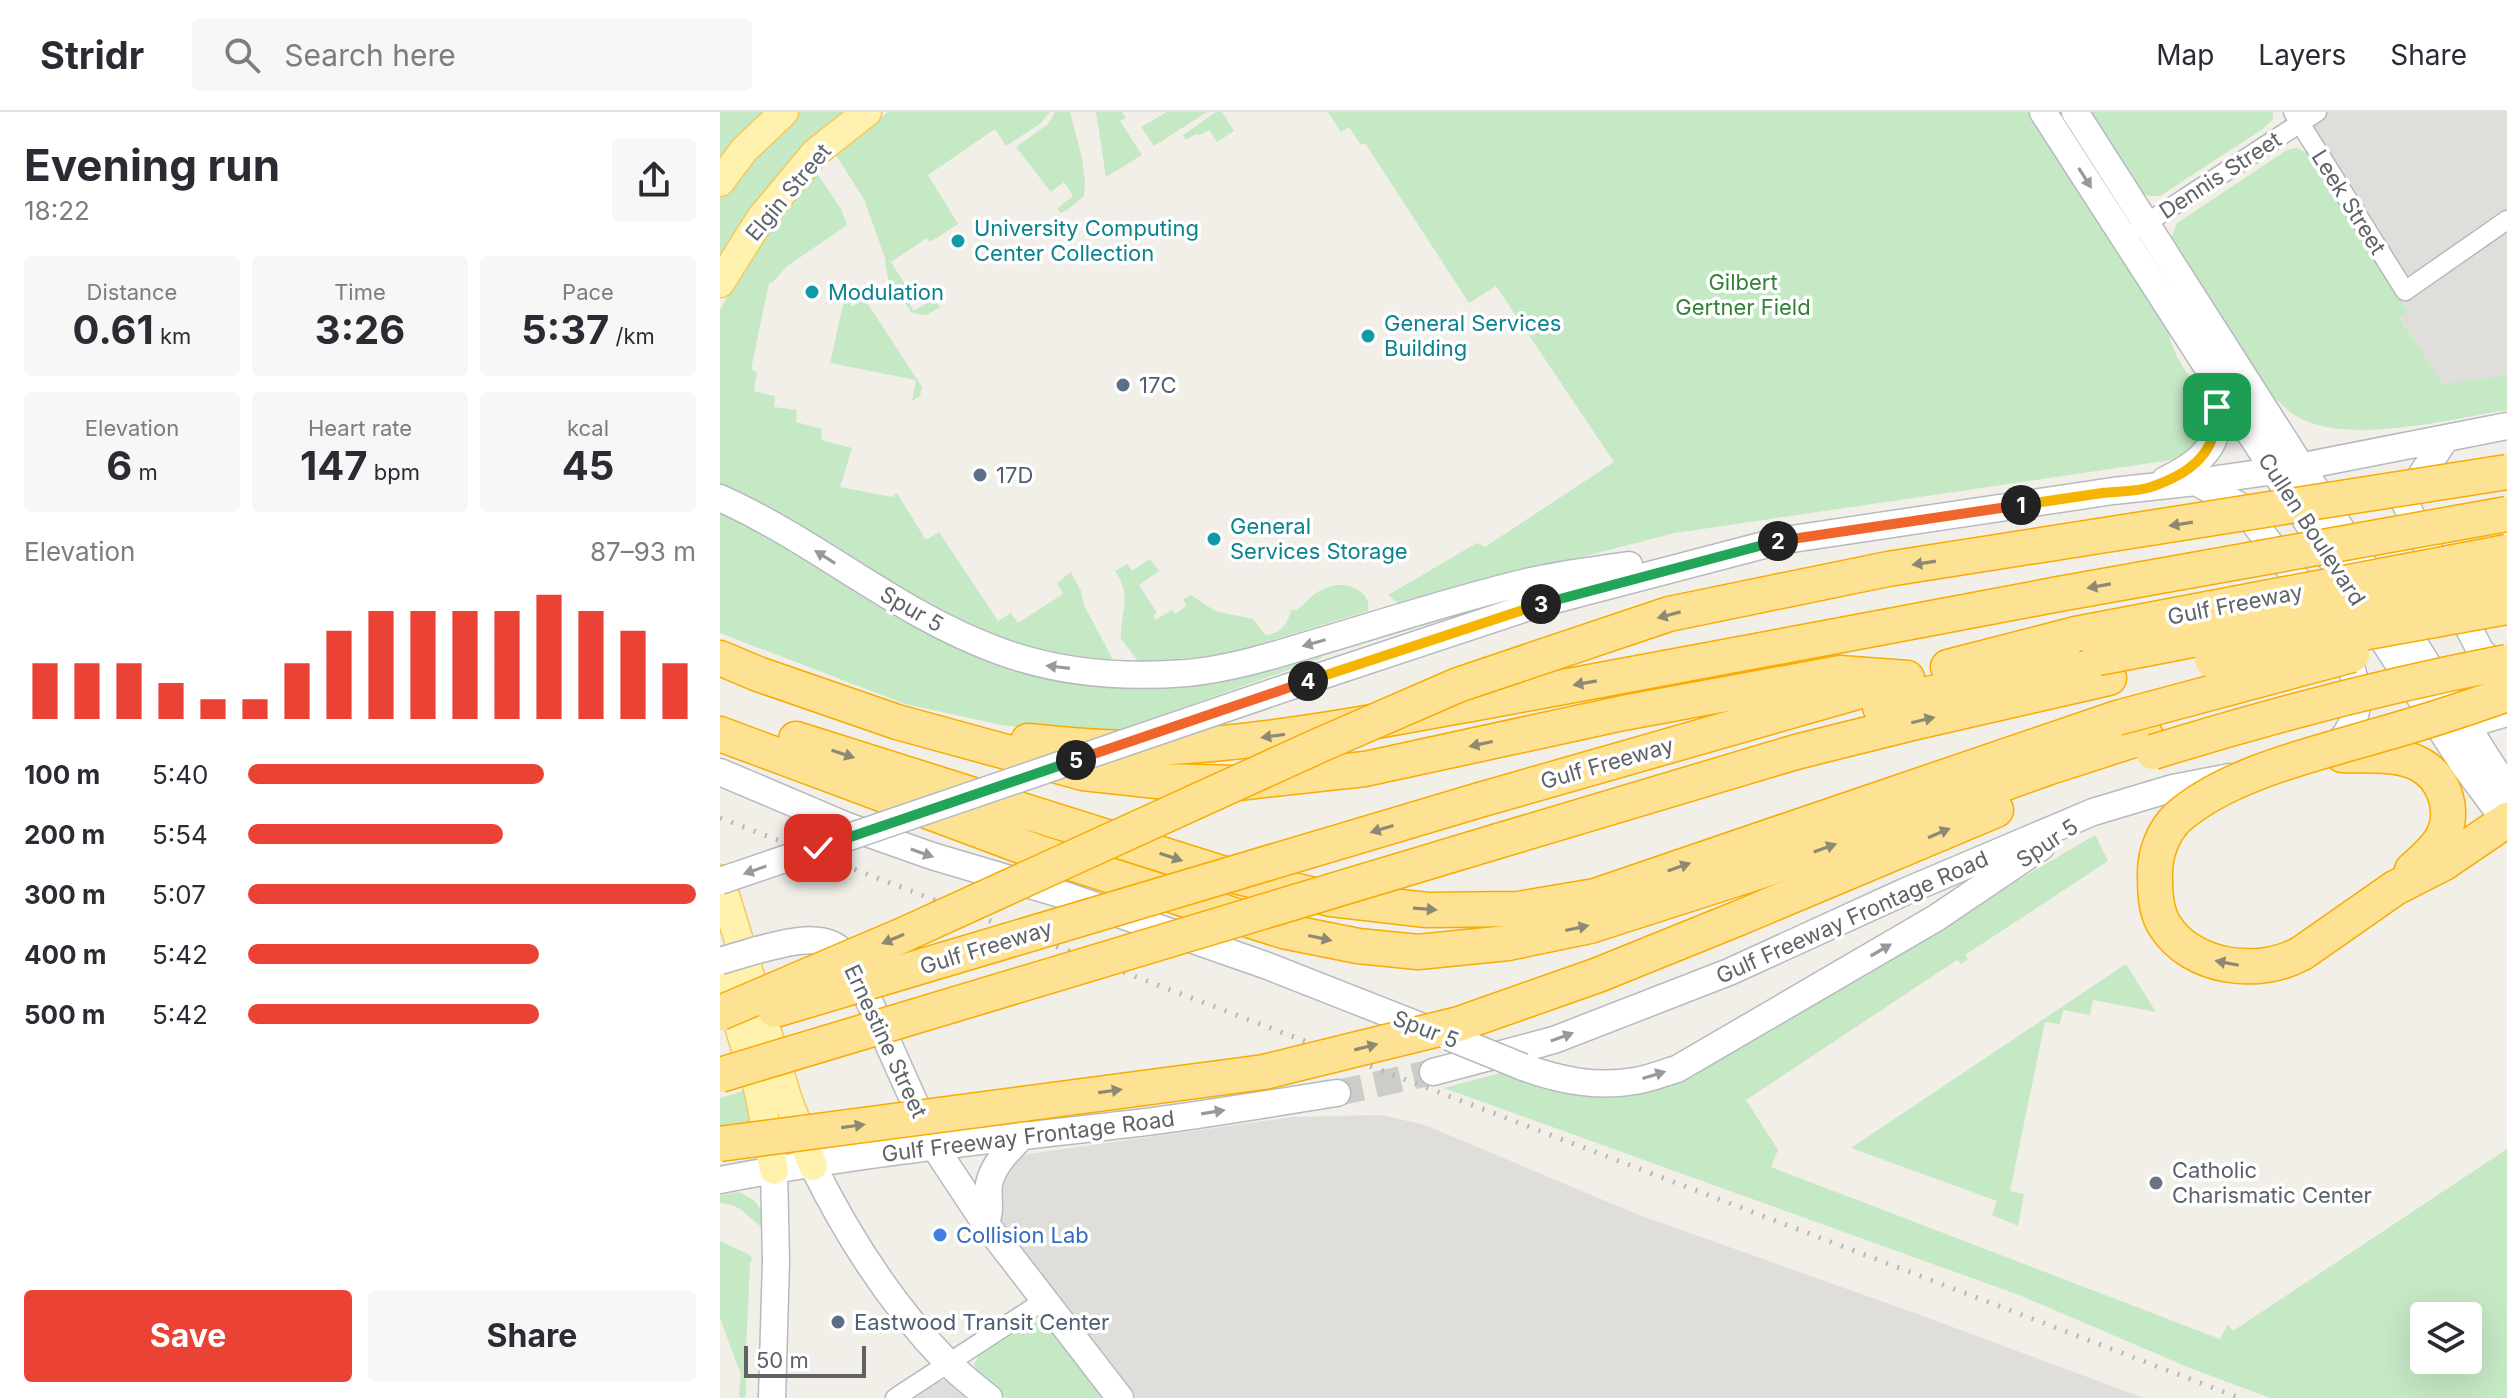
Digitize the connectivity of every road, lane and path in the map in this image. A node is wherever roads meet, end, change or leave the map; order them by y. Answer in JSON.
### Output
{"nodes":[{"id":1,"x":784,"y":112,"type":"edge"},
{"id":2,"x":867,"y":112,"type":"edge"},
{"id":3,"x":2043,"y":112,"type":"edge"},
{"id":4,"x":2075,"y":112,"type":"edge"},
{"id":5,"x":2317,"y":112,"type":"edge"},
{"id":6,"x":2296,"y":118,"type":"edge"},
{"id":7,"x":720,"y":182,"type":"edge"},
{"id":8,"x":2507,"y":220,"type":"edge"},
{"id":9,"x":2146,"y":223,"type":"junction"},
{"id":10,"x":2123,"y":238,"type":"junction"},
{"id":11,"x":720,"y":283,"type":"edge"},
{"id":12,"x":2186,"y":335,"type":"junction"},
{"id":13,"x":2507,"y":426,"type":"edge"},
{"id":14,"x":2446,"y":438,"type":"junction"},
{"id":15,"x":2302,"y":466,"type":"junction"},
{"id":16,"x":2274,"y":471,"type":"junction"},
{"id":17,"x":2507,"y":472,"type":"edge"},
{"id":18,"x":2196,"y":482,"type":"junction"},
{"id":19,"x":2150,"y":487,"type":"junction"},
{"id":20,"x":720,"y":498,"type":"edge"},
{"id":21,"x":2507,"y":514,"type":"edge"},
{"id":22,"x":1779,"y":541,"type":"junction"},
{"id":23,"x":2507,"y":552,"type":"edge"},
{"id":24,"x":2507,"y":580,"type":"edge"},
{"id":25,"x":2507,"y":607,"type":"edge"},
{"id":26,"x":2507,"y":615,"type":"edge"},
{"id":27,"x":2095,"y":657,"type":"junction"},
{"id":28,"x":720,"y":658,"type":"edge"},
{"id":29,"x":2507,"y":662,"type":"edge"},
{"id":30,"x":2507,"y":673,"type":"edge"},
{"id":31,"x":1907,"y":678,"type":"junction"},
{"id":32,"x":2507,"y":694,"type":"edge"},
{"id":33,"x":720,"y":713,"type":"edge"},
{"id":34,"x":2507,"y":713,"type":"edge"},
{"id":35,"x":897,"y":722,"type":"junction"},
{"id":36,"x":2454,"y":728,"type":"junction"},
{"id":37,"x":720,"y":734,"type":"edge"},
{"id":38,"x":771,"y":742,"type":"junction"},
{"id":39,"x":2150,"y":744,"type":"junction"},
{"id":40,"x":2332,"y":758,"type":"junction"},
{"id":41,"x":720,"y":772,"type":"edge"},
{"id":42,"x":2093,"y":812,"type":"junction"},
{"id":43,"x":2507,"y":813,"type":"edge"},
{"id":44,"x":1492,"y":820,"type":"junction"},
{"id":45,"x":720,"y":880,"type":"edge"},
{"id":46,"x":2395,"y":888,"type":"junction"},
{"id":47,"x":720,"y":962,"type":"edge"},
{"id":48,"x":720,"y":1013,"type":"edge"},
{"id":49,"x":720,"y":1027,"type":"edge"},
{"id":50,"x":720,"y":1053,"type":"edge"},
{"id":51,"x":1433,"y":1072,"type":"tunnel mouth"},
{"id":52,"x":720,"y":1075,"type":"edge"},
{"id":53,"x":1337,"y":1093,"type":"tunnel mouth"},
{"id":54,"x":1023,"y":1135,"type":"junction"},
{"id":55,"x":720,"y":1144,"type":"edge"},
{"id":56,"x":934,"y":1146,"type":"junction"},
{"id":57,"x":813,"y":1166,"type":"junction"},
{"id":58,"x":774,"y":1170,"type":"junction"},
{"id":59,"x":720,"y":1180,"type":"edge"},
{"id":60,"x":985,"y":1223,"type":"junction"},
{"id":61,"x":1045,"y":1300,"type":"junction"},
{"id":62,"x":948,"y":1363,"type":"junction"},
{"id":63,"x":772,"y":1398,"type":"edge"},
{"id":64,"x":895,"y":1398,"type":"edge"},
{"id":65,"x":989,"y":1398,"type":"edge"},
{"id":66,"x":1120,"y":1398,"type":"edge"}],
"edges":[{"from":1,"to":7,"type":"main road"},
{"from":2,"to":11,"type":"main road","name":"Elgin Street"},
{"from":3,"to":10,"type":"main road","name":"Cullen Boulevard","one_way":true},
{"from":4,"to":9,"type":"main road","name":"Cullen Boulevard"},
{"from":5,"to":6,"type":"street","name":"Dennis Street"},
{"from":6,"to":8,"type":"street","name":"Leek Street"},
{"from":6,"to":9,"type":"street","name":"Dennis Street"},
{"from":9,"to":10,"type":"street","name":"Dennis Street"},
{"from":9,"to":15,"type":"main road","name":"Cullen Boulevard"},
{"from":10,"to":12,"type":"main road","name":"Cullen Boulevard"},
{"from":12,"to":16,"type":"main road","name":"Cullen Boulevard"},
{"from":12,"to":19,"type":"main road"},
{"from":13,"to":14,"type":"main road"},
{"from":14,"to":15,"type":"main road"},
{"from":14,"to":30,"type":"main road"},
{"from":15,"to":16,"type":"main road"},
{"from":15,"to":36,"type":"main road","name":"Cullen Boulevard"},
{"from":16,"to":18,"type":"main road"},
{"from":16,"to":36,"type":"main road","name":"Cullen Boulevard"},
{"from":17,"to":48,"type":"highway","one_way":true,"bridge":true},
{"from":18,"to":19,"type":"main road"},
{"from":18,"to":40,"type":"main road"},
{"from":19,"to":22,"type":"main road"},
{"from":22,"to":20,"type":"main road","name":"Spur 5","one_way":true},
{"from":21,"to":35,"type":"highway","one_way":true,"bridge":true},
{"from":22,"to":45,"type":"main road","one_way":true,"bridge":true},
{"from":23,"to":27,"type":"highway","name":"Gulf Freeway","bridge":true},
{"from":24,"to":27,"type":"highway","name":"Gulf Freeway","bridge":true},
{"from":25,"to":27,"type":"highway","name":"Gulf Freeway","bridge":true},
{"from":38,"to":26,"type":"highway","one_way":true,"bridge":true},
{"from":27,"to":31,"type":"highway","name":"Gulf Freeway"},
{"from":27,"to":44,"type":"highway","name":"Gulf Freeway"},
{"from":28,"to":35,"type":"highway"},
{"from":29,"to":39,"type":"highway","bridge":true},
{"from":31,"to":35,"type":"highway","one_way":true},
{"from":31,"to":44,"type":"highway","name":"Gulf Freeway"},
{"from":46,"to":32,"type":"highway","one_way":true,"bridge":true},
{"from":33,"to":38,"type":"highway"},
{"from":34,"to":36,"type":"main road","name":"Gulf Freeway Frontage Road"},
{"from":36,"to":40,"type":"main road","name":"Gulf Freeway Frontage Road"},
{"from":36,"to":43,"type":"main road","name":"Cullen Boulevard"},
{"from":37,"to":38,"type":"highway"},
{"from":38,"to":39,"type":"highway","one_way":true},
{"from":55,"to":39,"type":"highway","one_way":true,"bridge":true},
{"from":40,"to":42,"type":"main road","name":"Gulf Freeway Frontage Road"},
{"from":40,"to":46,"type":"highway"},
{"from":41,"to":42,"type":"main road","name":"Spur 5","one_way":true,"bridge":true},
{"from":51,"to":42,"type":"main road","name":"Gulf Freeway Frontage Road","one_way":true},
{"from":43,"to":46,"type":"highway"},
{"from":44,"to":49,"type":"highway","name":"Gulf Freeway","one_way":true,"bridge":true},
{"from":44,"to":50,"type":"highway","name":"Gulf Freeway"},
{"from":44,"to":52,"type":"highway","name":"Gulf Freeway","bridge":true},
{"from":45,"to":57,"type":"main road"},
{"from":47,"to":56,"type":"main road","name":"Ernestine Street","bridge":true},
{"from":47,"to":58,"type":"main road"},
{"from":54,"to":53,"type":"main road","name":"Gulf Freeway Frontage Road","one_way":true},
{"from":54,"to":56,"type":"main road","name":"Gulf Freeway Frontage Road"},
{"from":54,"to":60,"type":"main road"},
{"from":56,"to":57,"type":"main road","name":"Gulf Freeway Frontage Road"},
{"from":56,"to":60,"type":"main road","name":"Ernestine Street"},
{"from":57,"to":58,"type":"main road","name":"Gulf Freeway Frontage Road"},
{"from":57,"to":62,"type":"main road"},
{"from":58,"to":59,"type":"main road","name":"Gulf Freeway Frontage Road"},
{"from":58,"to":63,"type":"main road"},
{"from":60,"to":61,"type":"main road","name":"Ernestine Street"},
{"from":61,"to":62,"type":"street"},
{"from":61,"to":66,"type":"main road","name":"Ernestine Street"},
{"from":62,"to":64,"type":"street"},
{"from":62,"to":65,"type":"main road"}]}
